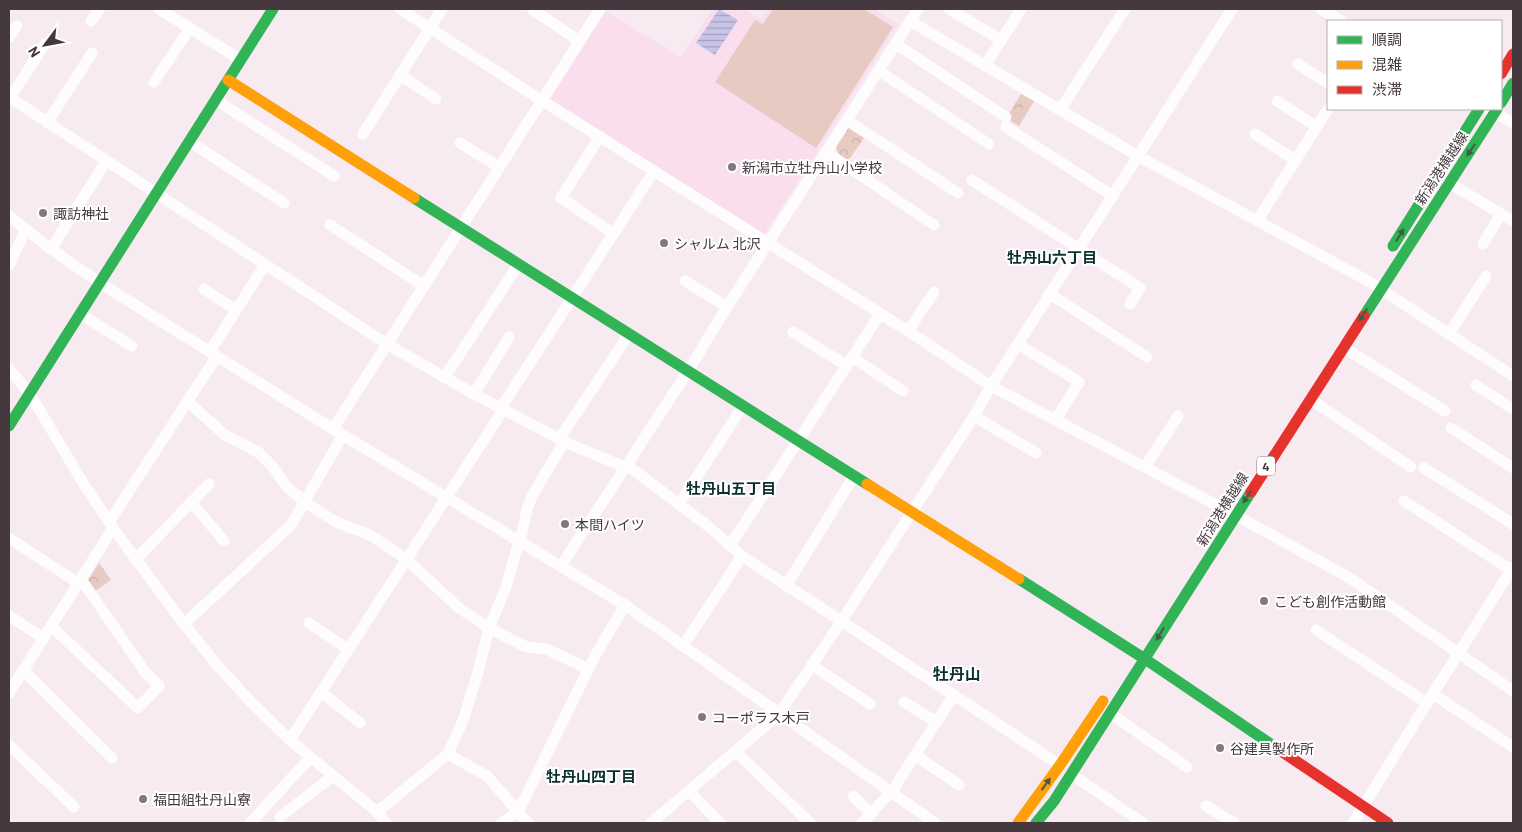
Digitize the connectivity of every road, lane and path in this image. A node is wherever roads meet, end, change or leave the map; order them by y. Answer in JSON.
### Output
{"nodes":[{"id":1,"x":100,"y":9,"type":"edge"},
{"id":2,"x":159,"y":9,"type":"edge"},
{"id":3,"x":273,"y":9,"type":"edge"},
{"id":4,"x":400,"y":9,"type":"edge"},
{"id":5,"x":442,"y":9,"type":"edge"},
{"id":6,"x":532,"y":9,"type":"edge"},
{"id":7,"x":600,"y":9,"type":"edge"},
{"id":8,"x":918,"y":9,"type":"edge"},
{"id":9,"x":949,"y":9,"type":"edge"},
{"id":10,"x":1022,"y":9,"type":"edge"},
{"id":11,"x":1125,"y":9,"type":"edge"},
{"id":12,"x":1232,"y":9,"type":"edge"},
{"id":13,"x":1321,"y":9,"type":"edge"},
{"id":14,"x":1339,"y":20,"type":"edge"},
{"id":15,"x":92,"y":21,"type":"dead end"},
{"id":16,"x":910,"y":22,"type":"junction"},
{"id":17,"x":17,"y":26,"type":"dead end"},
{"id":18,"x":190,"y":28,"type":"junction"},
{"id":19,"x":430,"y":28,"type":"junction"},
{"id":20,"x":9,"y":37,"type":"edge"},
{"id":21,"x":1001,"y":40,"type":"junction"},
{"id":22,"x":579,"y":41,"type":"junction"},
{"id":23,"x":45,"y":44,"type":"dead end"},
{"id":24,"x":896,"y":44,"type":"junction"},
{"id":25,"x":92,"y":53,"type":"dead end"},
{"id":26,"x":1513,"y":54,"type":"edge"},
{"id":27,"x":241,"y":60,"type":"junction"},
{"id":28,"x":1298,"y":64,"type":"dead end"},
{"id":29,"x":985,"y":66,"type":"junction"},
{"id":30,"x":879,"y":71,"type":"junction"},
{"id":31,"x":1502,"y":72,"type":"edge"},
{"id":32,"x":400,"y":74,"type":"junction"},
{"id":33,"x":228,"y":80,"type":"junction"},
{"id":34,"x":154,"y":82,"type":"dead end"},
{"id":35,"x":1327,"y":82,"type":"edge"},
{"id":36,"x":1513,"y":83,"type":"edge"},
{"id":37,"x":9,"y":98,"type":"edge"},
{"id":38,"x":1502,"y":98,"type":"edge"},
{"id":39,"x":436,"y":99,"type":"dead end"},
{"id":40,"x":216,"y":100,"type":"junction"},
{"id":41,"x":541,"y":100,"type":"junction"},
{"id":42,"x":1277,"y":101,"type":"dead end"},
{"id":43,"x":1060,"y":110,"type":"junction"},
{"id":44,"x":1327,"y":110,"type":"edge"},
{"id":45,"x":1478,"y":110,"type":"edge"},
{"id":46,"x":1494,"y":110,"type":"edge"},
{"id":47,"x":1497,"y":110,"type":"edge"},
{"id":48,"x":847,"y":120,"type":"junction"},
{"id":49,"x":47,"y":123,"type":"junction"},
{"id":50,"x":1513,"y":124,"type":"edge"},
{"id":51,"x":1317,"y":127,"type":"junction"},
{"id":52,"x":363,"y":134,"type":"dead end"},
{"id":53,"x":1255,"y":134,"type":"dead end"},
{"id":54,"x":600,"y":136,"type":"junction"},
{"id":55,"x":189,"y":141,"type":"junction"},
{"id":56,"x":460,"y":143,"type":"dead end"},
{"id":57,"x":989,"y":144,"type":"dead end"},
{"id":58,"x":826,"y":152,"type":"junction"},
{"id":59,"x":1138,"y":156,"type":"junction"},
{"id":60,"x":1295,"y":160,"type":"junction"},
{"id":61,"x":106,"y":161,"type":"junction"},
{"id":62,"x":499,"y":167,"type":"junction"},
{"id":63,"x":654,"y":171,"type":"junction"},
{"id":64,"x":334,"y":176,"type":"dead end"},
{"id":65,"x":972,"y":180,"type":"dead end"},
{"id":66,"x":1449,"y":183,"type":"junction"},
{"id":67,"x":958,"y":192,"type":"dead end"},
{"id":68,"x":155,"y":194,"type":"junction"},
{"id":69,"x":1113,"y":196,"type":"junction"},
{"id":70,"x":284,"y":204,"type":"dead end"},
{"id":71,"x":1501,"y":214,"type":"junction"},
{"id":72,"x":9,"y":216,"type":"edge"},
{"id":73,"x":1257,"y":221,"type":"junction"},
{"id":74,"x":1513,"y":221,"type":"edge"},
{"id":75,"x":330,"y":225,"type":"dead end"},
{"id":76,"x":934,"y":225,"type":"dead end"},
{"id":77,"x":461,"y":228,"type":"junction"},
{"id":78,"x":26,"y":230,"type":"junction"},
{"id":79,"x":614,"y":234,"type":"junction"},
{"id":80,"x":768,"y":242,"type":"junction"},
{"id":81,"x":1483,"y":244,"type":"dead end"},
{"id":82,"x":1079,"y":248,"type":"junction"},
{"id":83,"x":50,"y":249,"type":"junction"},
{"id":84,"x":1386,"y":258,"type":"dead end"},
{"id":85,"x":519,"y":264,"type":"junction"},
{"id":86,"x":9,"y":265,"type":"edge"},
{"id":87,"x":265,"y":265,"type":"junction"},
{"id":88,"x":1486,"y":276,"type":"dead end"},
{"id":89,"x":685,"y":281,"type":"dead end"},
{"id":90,"x":100,"y":282,"type":"junction"},
{"id":91,"x":1373,"y":284,"type":"junction"},
{"id":92,"x":424,"y":286,"type":"junction"},
{"id":93,"x":204,"y":289,"type":"dead end"},
{"id":94,"x":934,"y":292,"type":"dead end"},
{"id":95,"x":1050,"y":294,"type":"junction"},
{"id":96,"x":573,"y":298,"type":"junction"},
{"id":97,"x":1130,"y":304,"type":"dead end"},
{"id":98,"x":727,"y":307,"type":"junction"},
{"id":99,"x":236,"y":310,"type":"junction"},
{"id":100,"x":80,"y":314,"type":"junction"},
{"id":101,"x":880,"y":314,"type":"junction"},
{"id":102,"x":908,"y":331,"type":"junction"},
{"id":103,"x":793,"y":332,"type":"dead end"},
{"id":104,"x":629,"y":334,"type":"junction"},
{"id":105,"x":1449,"y":334,"type":"junction"},
{"id":106,"x":509,"y":337,"type":"dead end"},
{"id":107,"x":387,"y":344,"type":"junction"},
{"id":108,"x":1018,"y":344,"type":"junction"},
{"id":109,"x":132,"y":346,"type":"dead end"},
{"id":110,"x":1343,"y":347,"type":"junction"},
{"id":111,"x":213,"y":354,"type":"junction"},
{"id":112,"x":1147,"y":357,"type":"dead end"},
{"id":113,"x":849,"y":362,"type":"junction"},
{"id":114,"x":9,"y":369,"type":"edge"},
{"id":115,"x":688,"y":371,"type":"junction"},
{"id":116,"x":1513,"y":376,"type":"edge"},
{"id":117,"x":444,"y":378,"type":"junction"},
{"id":118,"x":1476,"y":385,"type":"dead end"},
{"id":119,"x":991,"y":386,"type":"junction"},
{"id":120,"x":903,"y":391,"type":"dead end"},
{"id":121,"x":30,"y":394,"type":"junction"},
{"id":122,"x":474,"y":394,"type":"junction"},
{"id":123,"x":1310,"y":399,"type":"junction"},
{"id":124,"x":188,"y":402,"type":"junction"},
{"id":125,"x":743,"y":406,"type":"junction"},
{"id":126,"x":502,"y":409,"type":"junction"},
{"id":127,"x":1513,"y":409,"type":"edge"},
{"id":128,"x":1445,"y":411,"type":"dead end"},
{"id":129,"x":974,"y":416,"type":"junction"},
{"id":130,"x":1178,"y":416,"type":"dead end"},
{"id":131,"x":1056,"y":420,"type":"junction"},
{"id":132,"x":9,"y":426,"type":"edge"},
{"id":133,"x":1451,"y":428,"type":"dead end"},
{"id":134,"x":333,"y":429,"type":"junction"},
{"id":135,"x":343,"y":435,"type":"junction"},
{"id":136,"x":562,"y":440,"type":"junction"},
{"id":137,"x":799,"y":440,"type":"junction"},
{"id":138,"x":1036,"y":454,"type":"dead end"},
{"id":139,"x":626,"y":466,"type":"junction"},
{"id":140,"x":1145,"y":467,"type":"junction"},
{"id":141,"x":1411,"y":467,"type":"dead end"},
{"id":142,"x":1424,"y":468,"type":"dead end"},
{"id":143,"x":1513,"y":468,"type":"edge"},
{"id":144,"x":854,"y":476,"type":"junction"},
{"id":145,"x":209,"y":484,"type":"dead end"},
{"id":146,"x":446,"y":498,"type":"junction"},
{"id":147,"x":1404,"y":501,"type":"dead end"},
{"id":148,"x":191,"y":502,"type":"junction"},
{"id":149,"x":305,"y":502,"type":"junction"},
{"id":150,"x":679,"y":504,"type":"junction"},
{"id":151,"x":1228,"y":511,"type":"junction"},
{"id":152,"x":911,"y":512,"type":"junction"},
{"id":153,"x":1513,"y":524,"type":"edge"},
{"id":154,"x":111,"y":525,"type":"junction"},
{"id":155,"x":9,"y":538,"type":"edge"},
{"id":156,"x":224,"y":541,"type":"dead end"},
{"id":157,"x":519,"y":541,"type":"junction"},
{"id":158,"x":730,"y":546,"type":"junction"},
{"id":159,"x":742,"y":556,"type":"junction"},
{"id":160,"x":406,"y":559,"type":"junction"},
{"id":161,"x":135,"y":560,"type":"junction"},
{"id":162,"x":561,"y":566,"type":"junction"},
{"id":163,"x":1512,"y":569,"type":"edge"},
{"id":164,"x":79,"y":581,"type":"junction"},
{"id":165,"x":786,"y":586,"type":"junction"},
{"id":166,"x":1508,"y":587,"type":"edge"},
{"id":167,"x":625,"y":605,"type":"junction"},
{"id":168,"x":9,"y":616,"type":"edge"},
{"id":169,"x":841,"y":622,"type":"junction"},
{"id":170,"x":309,"y":623,"type":"dead end"},
{"id":171,"x":184,"y":624,"type":"junction"},
{"id":172,"x":51,"y":626,"type":"junction"},
{"id":173,"x":489,"y":628,"type":"junction"},
{"id":174,"x":1316,"y":630,"type":"dead end"},
{"id":175,"x":43,"y":638,"type":"junction"},
{"id":176,"x":683,"y":646,"type":"junction"},
{"id":177,"x":348,"y":649,"type":"junction"},
{"id":178,"x":1458,"y":653,"type":"junction"},
{"id":179,"x":1137,"y":654,"type":"junction"},
{"id":180,"x":812,"y":665,"type":"junction"},
{"id":181,"x":588,"y":669,"type":"junction"},
{"id":182,"x":16,"y":674,"type":"edge"},
{"id":183,"x":1513,"y":691,"type":"edge"},
{"id":184,"x":9,"y":692,"type":"edge"},
{"id":185,"x":321,"y":692,"type":"junction"},
{"id":186,"x":1108,"y":693,"type":"dead end"},
{"id":187,"x":954,"y":695,"type":"junction"},
{"id":188,"x":1430,"y":698,"type":"junction"},
{"id":189,"x":904,"y":702,"type":"dead end"},
{"id":190,"x":870,"y":704,"type":"dead end"},
{"id":191,"x":1110,"y":713,"type":"junction"},
{"id":192,"x":779,"y":714,"type":"junction"},
{"id":193,"x":936,"y":722,"type":"junction"},
{"id":194,"x":360,"y":723,"type":"dead end"},
{"id":195,"x":290,"y":740,"type":"junction"},
{"id":196,"x":9,"y":745,"type":"edge"},
{"id":197,"x":1513,"y":747,"type":"edge"},
{"id":198,"x":735,"y":751,"type":"junction"},
{"id":199,"x":448,"y":754,"type":"junction"},
{"id":200,"x":915,"y":755,"type":"junction"},
{"id":201,"x":112,"y":758,"type":"dead end"},
{"id":202,"x":310,"y":758,"type":"junction"},
{"id":203,"x":1060,"y":765,"type":"junction"},
{"id":204,"x":1187,"y":767,"type":"dead end"},
{"id":205,"x":1071,"y":774,"type":"junction"},
{"id":206,"x":333,"y":776,"type":"junction"},
{"id":207,"x":959,"y":785,"type":"dead end"},
{"id":208,"x":689,"y":791,"type":"junction"},
{"id":209,"x":892,"y":793,"type":"junction"},
{"id":210,"x":852,"y":796,"type":"dead end"},
{"id":211,"x":74,"y":806,"type":"dead end"},
{"id":212,"x":1206,"y":806,"type":"dead end"},
{"id":213,"x":1363,"y":807,"type":"junction"},
{"id":214,"x":377,"y":812,"type":"junction"},
{"id":215,"x":518,"y":812,"type":"junction"},
{"id":216,"x":872,"y":814,"type":"junction"},
{"id":217,"x":280,"y":817,"type":"dead end"},
{"id":218,"x":250,"y":823,"type":"edge"},
{"id":219,"x":386,"y":823,"type":"edge"},
{"id":220,"x":501,"y":823,"type":"edge"},
{"id":221,"x":528,"y":823,"type":"edge"},
{"id":222,"x":651,"y":823,"type":"edge"},
{"id":223,"x":720,"y":823,"type":"edge"},
{"id":224,"x":810,"y":823,"type":"edge"},
{"id":225,"x":862,"y":823,"type":"edge"},
{"id":226,"x":935,"y":823,"type":"edge"},
{"id":227,"x":1018,"y":823,"type":"edge"},
{"id":228,"x":1036,"y":823,"type":"edge"},
{"id":229,"x":1143,"y":823,"type":"edge"},
{"id":230,"x":1234,"y":823,"type":"edge"},
{"id":231,"x":1353,"y":823,"type":"edge"},
{"id":232,"x":1388,"y":823,"type":"edge"}],
"edges":[{"from":1,"to":15,"type":"street"},
{"from":2,"to":18,"type":"street"},
{"from":3,"to":27,"type":"street"},
{"from":4,"to":19,"type":"street"},
{"from":5,"to":19,"type":"street"},
{"from":6,"to":22,"type":"street"},
{"from":7,"to":22,"type":"street"},
{"from":8,"to":16,"type":"street"},
{"from":9,"to":21,"type":"street"},
{"from":10,"to":21,"type":"street"},
{"from":11,"to":43,"type":"street"},
{"from":12,"to":59,"type":"street"},
{"from":13,"to":14,"type":"street"},
{"from":16,"to":24,"type":"street"},
{"from":16,"to":29,"type":"street"},
{"from":17,"to":20,"type":"street"},
{"from":18,"to":27,"type":"street"},
{"from":18,"to":34,"type":"street"},
{"from":19,"to":32,"type":"street"},
{"from":19,"to":41,"type":"street"},
{"from":21,"to":29,"type":"street"},
{"from":22,"to":41,"type":"street"},
{"from":23,"to":37,"type":"street"},
{"from":24,"to":30,"type":"street"},
{"from":24,"to":69,"type":"street"},
{"from":25,"to":49,"type":"street"},
{"from":26,"to":31,"type":"street"},
{"from":27,"to":33,"type":"street"},
{"from":28,"to":35,"type":"street"},
{"from":29,"to":43,"type":"street"},
{"from":30,"to":48,"type":"street"},
{"from":30,"to":57,"type":"street"},
{"from":32,"to":39,"type":"street"},
{"from":32,"to":52,"type":"street"},
{"from":33,"to":40,"type":"street"},
{"from":33,"to":77,"type":"street"},
{"from":36,"to":38,"type":"street","name":"新潟港横越線","number":"4"},
{"from":37,"to":49,"type":"street"},
{"from":40,"to":55,"type":"street"},
{"from":40,"to":64,"type":"street"},
{"from":41,"to":54,"type":"street"},
{"from":41,"to":62,"type":"street"},
{"from":42,"to":51,"type":"street"},
{"from":43,"to":59,"type":"street"},
{"from":44,"to":51,"type":"street"},
{"from":84,"to":45,"type":"street","name":"新潟港横越線","one_way":true},
{"from":46,"to":66,"type":"street","name":"新潟港横越線","number":"4","one_way":true},
{"from":47,"to":50,"type":"street"},
{"from":48,"to":58,"type":"street"},
{"from":48,"to":67,"type":"street"},
{"from":49,"to":61,"type":"street"},
{"from":51,"to":60,"type":"street"},
{"from":53,"to":60,"type":"street"},
{"from":54,"to":63,"type":"street"},
{"from":54,"to":79,"type":"street"},
{"from":55,"to":68,"type":"street"},
{"from":55,"to":70,"type":"street"},
{"from":56,"to":62,"type":"street"},
{"from":58,"to":76,"type":"street"},
{"from":58,"to":80,"type":"street"},
{"from":59,"to":69,"type":"street"},
{"from":59,"to":73,"type":"street"},
{"from":60,"to":73,"type":"street"},
{"from":61,"to":68,"type":"street"},
{"from":61,"to":83,"type":"street"},
{"from":62,"to":77,"type":"street"},
{"from":63,"to":79,"type":"street"},
{"from":63,"to":80,"type":"street"},
{"from":65,"to":82,"type":"street"},
{"from":66,"to":71,"type":"street"},
{"from":66,"to":91,"type":"street","name":"新潟港横越線","number":"4"},
{"from":68,"to":87,"type":"street"},
{"from":68,"to":90,"type":"street"},
{"from":69,"to":82,"type":"street"},
{"from":71,"to":74,"type":"street"},
{"from":71,"to":81,"type":"street"},
{"from":72,"to":78,"type":"street"},
{"from":73,"to":91,"type":"street"},
{"from":75,"to":92,"type":"street"},
{"from":77,"to":85,"type":"street"},
{"from":77,"to":92,"type":"street"},
{"from":78,"to":83,"type":"street"},
{"from":78,"to":86,"type":"street"},
{"from":79,"to":96,"type":"street"},
{"from":80,"to":98,"type":"street"},
{"from":80,"to":101,"type":"street"},
{"from":82,"to":95,"type":"street"},
{"from":82,"to":97,"type":"street"},
{"from":83,"to":90,"type":"street"},
{"from":85,"to":96,"type":"street"},
{"from":85,"to":117,"type":"street"},
{"from":87,"to":99,"type":"street"},
{"from":87,"to":107,"type":"street"},
{"from":88,"to":105,"type":"street"},
{"from":89,"to":98,"type":"street"},
{"from":90,"to":100,"type":"street"},
{"from":90,"to":111,"type":"street"},
{"from":91,"to":105,"type":"street"},
{"from":91,"to":110,"type":"street","name":"新潟港横越線","number":"4","one_way":true},
{"from":92,"to":107,"type":"street"},
{"from":93,"to":99,"type":"street"},
{"from":94,"to":102,"type":"street"},
{"from":95,"to":108,"type":"street"},
{"from":95,"to":112,"type":"street"},
{"from":96,"to":104,"type":"street"},
{"from":96,"to":126,"type":"street"},
{"from":98,"to":115,"type":"street"},
{"from":99,"to":111,"type":"street"},
{"from":100,"to":109,"type":"street"},
{"from":100,"to":121,"type":"street"},
{"from":101,"to":102,"type":"street"},
{"from":101,"to":113,"type":"street"},
{"from":102,"to":119,"type":"street"},
{"from":103,"to":113,"type":"street"},
{"from":104,"to":115,"type":"street"},
{"from":104,"to":136,"type":"street"},
{"from":105,"to":116,"type":"street"},
{"from":106,"to":122,"type":"street"},
{"from":107,"to":117,"type":"street"},
{"from":107,"to":134,"type":"street"},
{"from":108,"to":119,"type":"street"},
{"from":108,"to":131,"type":"street"},
{"from":110,"to":123,"type":"street","name":"新潟港横越線","number":"4"},
{"from":110,"to":128,"type":"street"},
{"from":111,"to":124,"type":"street"},
{"from":111,"to":134,"type":"street"},
{"from":113,"to":120,"type":"street"},
{"from":113,"to":137,"type":"street"},
{"from":114,"to":121,"type":"street"},
{"from":115,"to":125,"type":"street"},
{"from":115,"to":139,"type":"street"},
{"from":117,"to":122,"type":"street"},
{"from":118,"to":127,"type":"street"},
{"from":119,"to":129,"type":"street"},
{"from":119,"to":131,"type":"street"},
{"from":121,"to":132,"type":"street"},
{"from":121,"to":154,"type":"street"},
{"from":122,"to":126,"type":"street"},
{"from":123,"to":141,"type":"street"},
{"from":123,"to":151,"type":"street","name":"新潟港横越線","number":"4","one_way":true},
{"from":124,"to":149,"type":"street"},
{"from":124,"to":154,"type":"street"},
{"from":125,"to":137,"type":"street"},
{"from":125,"to":150,"type":"street"},
{"from":126,"to":136,"type":"street"},
{"from":126,"to":146,"type":"street"},
{"from":129,"to":138,"type":"street"},
{"from":129,"to":152,"type":"street"},
{"from":130,"to":140,"type":"street"},
{"from":131,"to":140,"type":"street"},
{"from":133,"to":143,"type":"street"},
{"from":134,"to":135,"type":"street"},
{"from":135,"to":146,"type":"street"},
{"from":135,"to":149,"type":"street"},
{"from":136,"to":139,"type":"street"},
{"from":136,"to":157,"type":"street"},
{"from":137,"to":144,"type":"street"},
{"from":137,"to":158,"type":"street"},
{"from":139,"to":150,"type":"street"},
{"from":139,"to":162,"type":"street"},
{"from":140,"to":151,"type":"street"},
{"from":142,"to":153,"type":"street"},
{"from":144,"to":152,"type":"street"},
{"from":144,"to":165,"type":"street"},
{"from":145,"to":148,"type":"street"},
{"from":146,"to":157,"type":"street"},
{"from":146,"to":160,"type":"street"},
{"from":147,"to":163,"type":"street"},
{"from":148,"to":156,"type":"street"},
{"from":148,"to":161,"type":"street"},
{"from":149,"to":160,"type":"street"},
{"from":149,"to":171,"type":"street"},
{"from":150,"to":158,"type":"street"},
{"from":151,"to":178,"type":"street"},
{"from":151,"to":179,"type":"street","name":"新潟港横越線","number":"4","one_way":true},
{"from":152,"to":169,"type":"street"},
{"from":152,"to":179,"type":"street"},
{"from":154,"to":161,"type":"street"},
{"from":154,"to":164,"type":"street"},
{"from":155,"to":164,"type":"street"},
{"from":157,"to":162,"type":"street"},
{"from":157,"to":173,"type":"street"},
{"from":158,"to":159,"type":"street"},
{"from":159,"to":165,"type":"street"},
{"from":159,"to":176,"type":"street"},
{"from":160,"to":173,"type":"street"},
{"from":160,"to":177,"type":"street"},
{"from":161,"to":171,"type":"street"},
{"from":162,"to":167,"type":"street"},
{"from":163,"to":166,"type":"street"},
{"from":164,"to":172,"type":"street"},
{"from":164,"to":172,"type":"street"},
{"from":165,"to":169,"type":"street"},
{"from":166,"to":178,"type":"street"},
{"from":167,"to":176,"type":"street"},
{"from":167,"to":181,"type":"street"},
{"from":168,"to":175,"type":"street"},
{"from":169,"to":180,"type":"street"},
{"from":169,"to":187,"type":"street"},
{"from":170,"to":177,"type":"street"},
{"from":171,"to":195,"type":"street"},
{"from":172,"to":175,"type":"street"},
{"from":173,"to":181,"type":"street"},
{"from":173,"to":199,"type":"street"},
{"from":174,"to":188,"type":"street"},
{"from":175,"to":182,"type":"street"},
{"from":176,"to":192,"type":"street"},
{"from":177,"to":185,"type":"street"},
{"from":178,"to":183,"type":"street"},
{"from":178,"to":188,"type":"street"},
{"from":179,"to":191,"type":"street","name":"新潟港横越線","number":"4"},
{"from":179,"to":213,"type":"street"},
{"from":180,"to":190,"type":"street"},
{"from":180,"to":192,"type":"street"},
{"from":181,"to":215,"type":"street"},
{"from":182,"to":184,"type":"street"},
{"from":182,"to":201,"type":"street"},
{"from":185,"to":194,"type":"street"},
{"from":185,"to":195,"type":"street"},
{"from":186,"to":203,"type":"street"},
{"from":187,"to":193,"type":"street"},
{"from":187,"to":203,"type":"street"},
{"from":188,"to":197,"type":"street"},
{"from":188,"to":213,"type":"street"},
{"from":189,"to":193,"type":"street"},
{"from":191,"to":204,"type":"street"},
{"from":191,"to":205,"type":"street","name":"新潟港横越線","number":"4"},
{"from":192,"to":198,"type":"street"},
{"from":192,"to":209,"type":"street"},
{"from":193,"to":200,"type":"street"},
{"from":195,"to":202,"type":"street"},
{"from":196,"to":211,"type":"street"},
{"from":198,"to":208,"type":"street"},
{"from":198,"to":224,"type":"street"},
{"from":199,"to":214,"type":"street"},
{"from":199,"to":215,"type":"street"},
{"from":200,"to":207,"type":"street"},
{"from":200,"to":209,"type":"street"},
{"from":202,"to":206,"type":"street"},
{"from":202,"to":218,"type":"street"},
{"from":227,"to":203,"type":"street","one_way":true},
{"from":205,"to":228,"type":"street","name":"新潟港横越線","number":"4"},
{"from":205,"to":229,"type":"street"},
{"from":206,"to":214,"type":"street"},
{"from":206,"to":217,"type":"street"},
{"from":208,"to":222,"type":"street"},
{"from":208,"to":223,"type":"street"},
{"from":209,"to":216,"type":"street"},
{"from":209,"to":226,"type":"street"},
{"from":210,"to":216,"type":"street"},
{"from":212,"to":230,"type":"street"},
{"from":213,"to":231,"type":"street"},
{"from":213,"to":232,"type":"street"},
{"from":214,"to":219,"type":"street"},
{"from":215,"to":220,"type":"street"},
{"from":215,"to":221,"type":"street"},
{"from":216,"to":225,"type":"street"}]}
